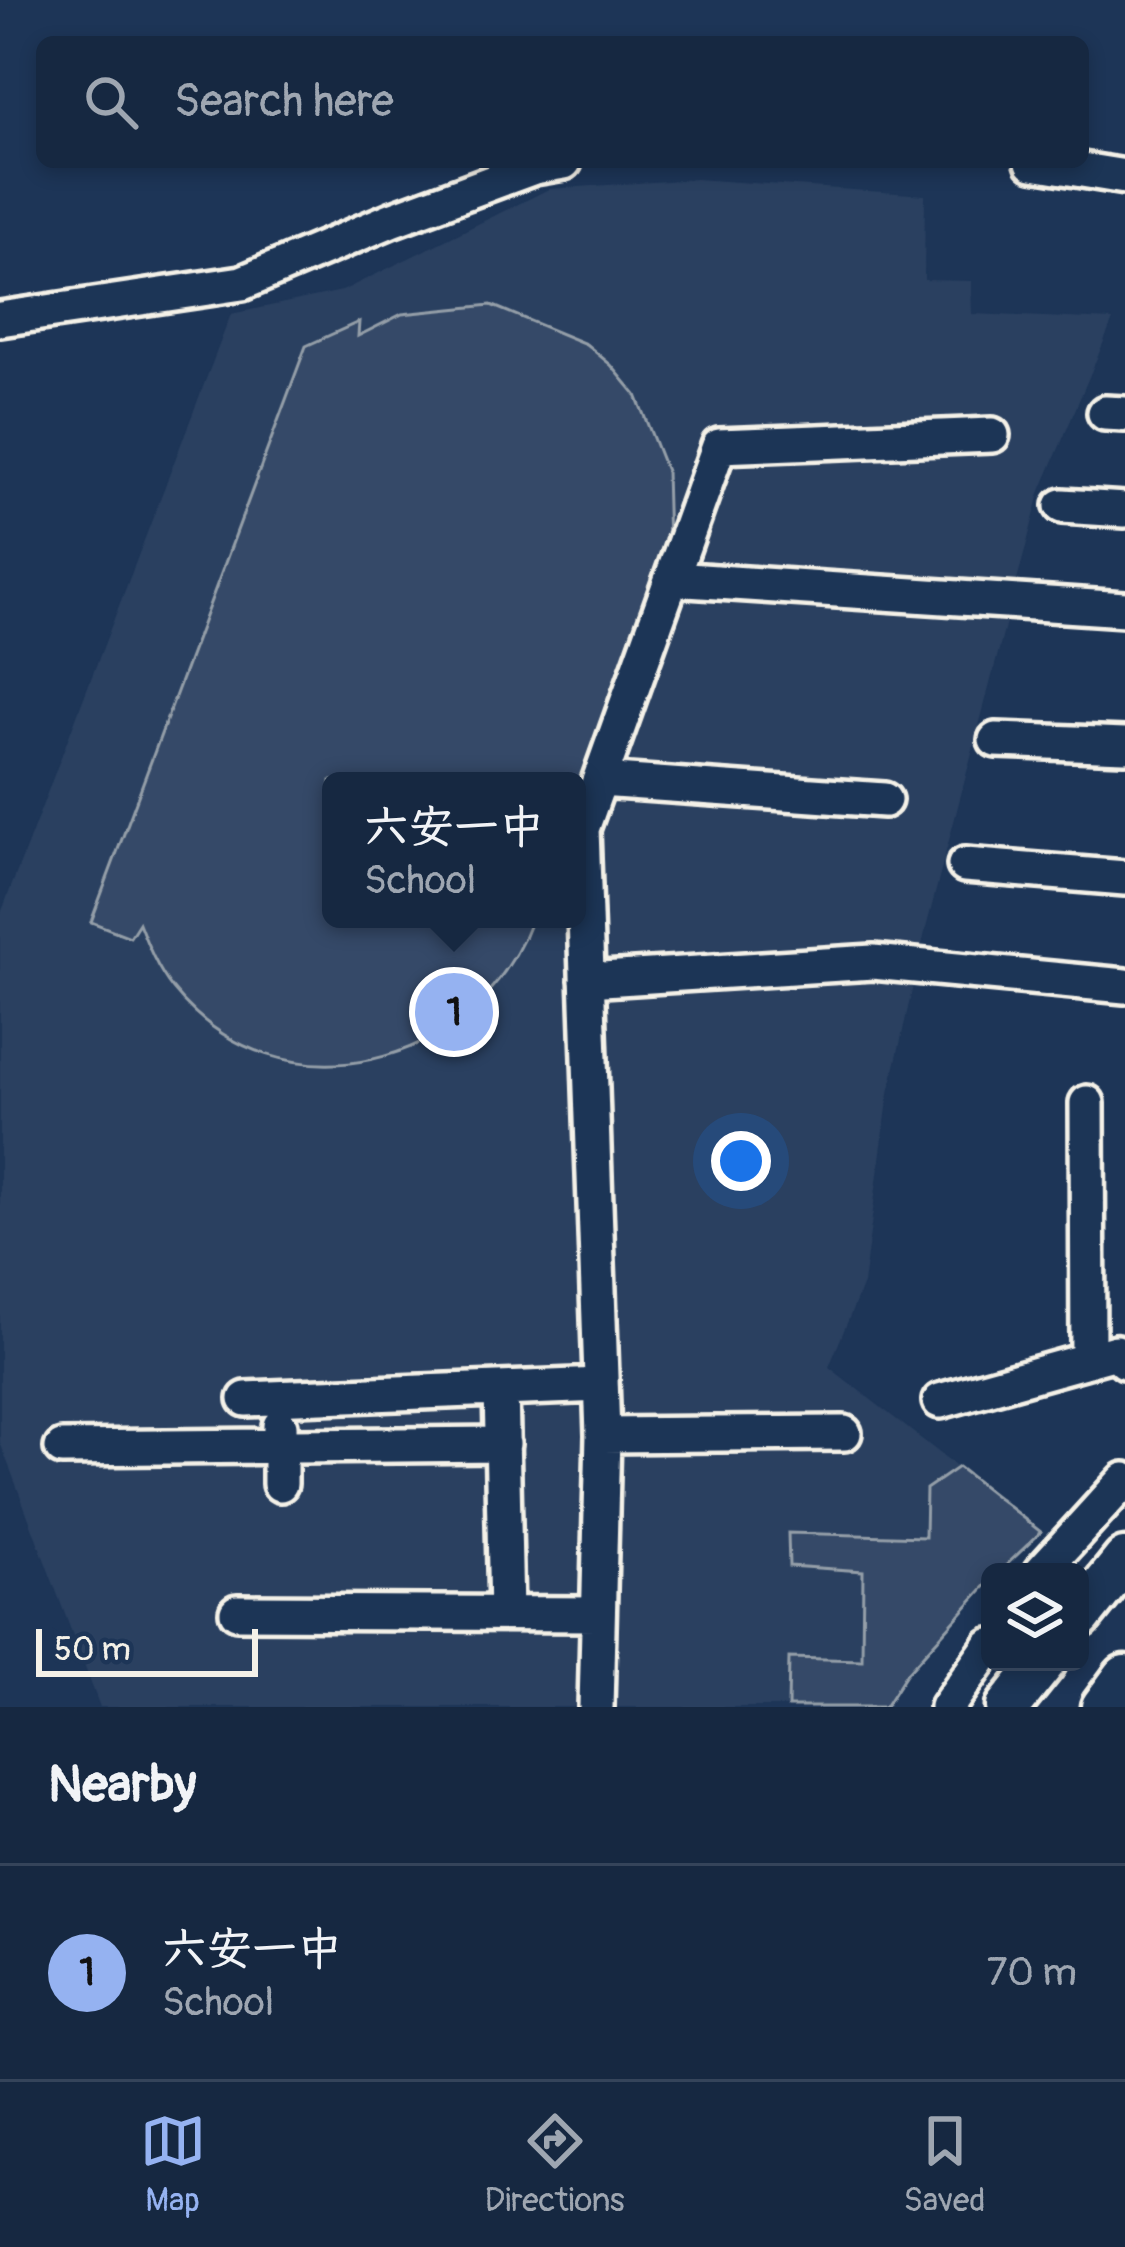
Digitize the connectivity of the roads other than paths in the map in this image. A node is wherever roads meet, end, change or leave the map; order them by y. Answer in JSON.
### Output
{"nodes":[{"id":1,"x":531,"y":168,"type":"edge"},
{"id":2,"x":1070,"y":168,"type":"edge"},
{"id":3,"x":1125,"y":177,"type":"edge"},
{"id":4,"x":0,"y":319,"type":"edge"},
{"id":5,"x":992,"y":435,"type":"dead end"},
{"id":6,"x":1062,"y":506,"type":"dead end"},
{"id":7,"x":1125,"y":510,"type":"edge"},
{"id":8,"x":672,"y":579,"type":"junction"},
{"id":9,"x":1125,"y":609,"type":"edge"},
{"id":10,"x":996,"y":740,"type":"dead end"},
{"id":11,"x":1125,"y":745,"type":"edge"},
{"id":12,"x":600,"y":780,"type":"junction"},
{"id":13,"x":884,"y":800,"type":"dead end"},
{"id":14,"x":586,"y":819,"type":"edge"},
{"id":15,"x":965,"y":865,"type":"dead end"},
{"id":16,"x":1125,"y":878,"type":"edge"},
{"id":17,"x":585,"y":928,"type":"edge"},
{"id":18,"x":587,"y":980,"type":"junction"},
{"id":19,"x":1125,"y":986,"type":"edge"},
{"id":20,"x":1087,"y":1103,"type":"dead end"},
{"id":21,"x":1088,"y":1360,"type":"junction"},
{"id":22,"x":1125,"y":1361,"type":"edge"},
{"id":23,"x":601,"y":1385,"type":"junction"},
{"id":24,"x":501,"y":1389,"type":"junction"},
{"id":25,"x":940,"y":1401,"type":"dead end"},
{"id":26,"x":844,"y":1432,"type":"dead end"},
{"id":27,"x":603,"y":1435,"type":"junction"},
{"id":28,"x":503,"y":1444,"type":"junction"},
{"id":29,"x":280,"y":1446,"type":"junction"},
{"id":30,"x":62,"y":1448,"type":"dead end"},
{"id":31,"x":1125,"y":1480,"type":"edge"},
{"id":32,"x":280,"y":1484,"type":"dead end"},
{"id":33,"x":1125,"y":1560,"type":"edge"},
{"id":34,"x":1049,"y":1563,"type":"edge"},
{"id":35,"x":1089,"y":1605,"type":"edge"},
{"id":36,"x":237,"y":1612,"type":"dead end"},
{"id":37,"x":506,"y":1613,"type":"junction"},
{"id":38,"x":598,"y":1614,"type":"junction"},
{"id":39,"x":981,"y":1659,"type":"edge"},
{"id":40,"x":1037,"y":1671,"type":"edge"},
{"id":41,"x":1125,"y":1677,"type":"edge"},
{"id":42,"x":596,"y":1707,"type":"edge"},
{"id":43,"x":947,"y":1707,"type":"edge"},
{"id":44,"x":1008,"y":1707,"type":"edge"},
{"id":45,"x":1103,"y":1707,"type":"edge"}],
"edges":[{"from":1,"to":4,"type":"street"},
{"from":2,"to":3,"type":"street"},
{"from":5,"to":8,"type":"street"},
{"from":6,"to":7,"type":"street"},
{"from":8,"to":9,"type":"street"},
{"from":8,"to":12,"type":"street"},
{"from":10,"to":11,"type":"street"},
{"from":12,"to":13,"type":"street"},
{"from":12,"to":14,"type":"street"},
{"from":15,"to":16,"type":"street"},
{"from":17,"to":18,"type":"street"},
{"from":18,"to":19,"type":"street"},
{"from":18,"to":23,"type":"street"},
{"from":20,"to":21,"type":"street"},
{"from":21,"to":22,"type":"street"},
{"from":21,"to":25,"type":"street"},
{"from":23,"to":24,"type":"street"},
{"from":23,"to":27,"type":"street"},
{"from":24,"to":28,"type":"street"},
{"from":24,"to":29,"type":"street"},
{"from":26,"to":27,"type":"street"},
{"from":27,"to":38,"type":"street"},
{"from":28,"to":29,"type":"street"},
{"from":28,"to":37,"type":"street"},
{"from":29,"to":30,"type":"street"},
{"from":29,"to":32,"type":"street"},
{"from":31,"to":34,"type":"street"},
{"from":33,"to":35,"type":"main road"},
{"from":36,"to":37,"type":"street"},
{"from":37,"to":38,"type":"street"},
{"from":38,"to":42,"type":"street"},
{"from":39,"to":43,"type":"street"},
{"from":40,"to":44,"type":"main road"},
{"from":41,"to":45,"type":"main road"}]}
